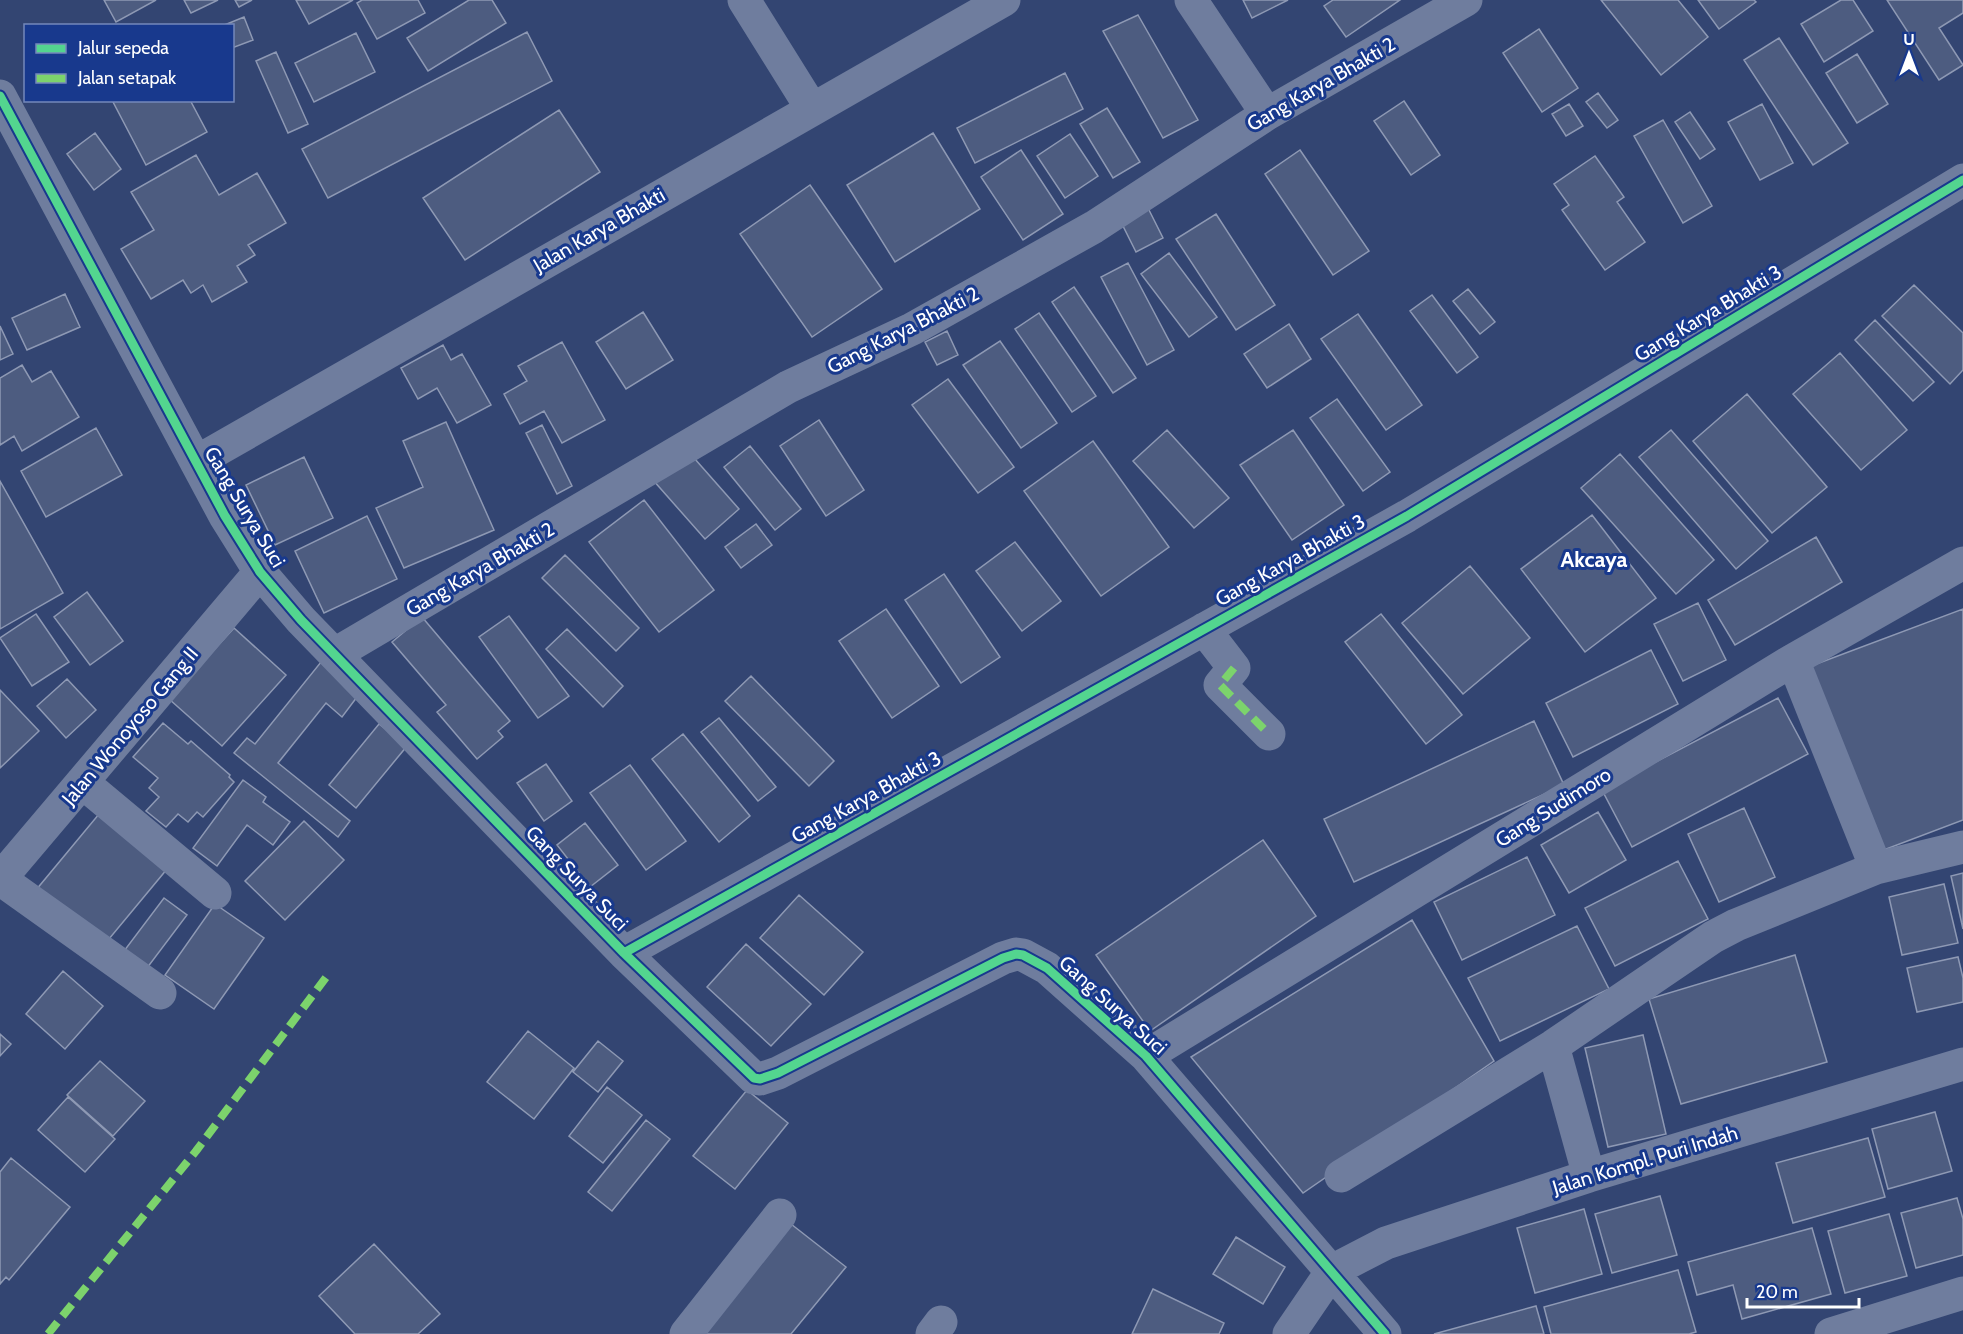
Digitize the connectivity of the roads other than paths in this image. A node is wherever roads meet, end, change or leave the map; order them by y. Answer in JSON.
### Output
{"nodes":[{"id":1,"x":744,"y":0,"type":"edge"},
{"id":2,"x":1004,"y":0,"type":"edge"},
{"id":3,"x":1191,"y":0,"type":"edge"},
{"id":4,"x":1466,"y":0,"type":"edge"},
{"id":5,"x":0,"y":96,"type":"edge"},
{"id":6,"x":812,"y":109,"type":"junction"},
{"id":7,"x":1267,"y":114,"type":"junction"},
{"id":8,"x":1963,"y":180,"type":"edge"},
{"id":9,"x":195,"y":462,"type":"junction"},
{"id":10,"x":1963,"y":563,"type":"edge"},
{"id":11,"x":260,"y":572,"type":"junction"},
{"id":12,"x":1204,"y":629,"type":"junction"},
{"id":13,"x":335,"y":654,"type":"junction"},
{"id":14,"x":1793,"y":660,"type":"junction"},
{"id":15,"x":1269,"y":734,"type":"dead end"},
{"id":16,"x":82,"y":782,"type":"junction"},
{"id":17,"x":1963,"y":847,"type":"edge"},
{"id":18,"x":1876,"y":868,"type":"junction"},
{"id":19,"x":0,"y":879,"type":"edge"},
{"id":20,"x":215,"y":893,"type":"dead end"},
{"id":21,"x":624,"y":953,"type":"junction"},
{"id":22,"x":160,"y":993,"type":"dead end"},
{"id":23,"x":1553,"y":1046,"type":"junction"},
{"id":24,"x":1146,"y":1056,"type":"junction"},
{"id":25,"x":1963,"y":1064,"type":"edge"},
{"id":26,"x":1341,"y":1176,"type":"dead end"},
{"id":27,"x":1589,"y":1176,"type":"junction"},
{"id":28,"x":780,"y":1215,"type":"dead end"},
{"id":29,"x":1332,"y":1272,"type":"junction"},
{"id":30,"x":1963,"y":1293,"type":"edge"},
{"id":31,"x":686,"y":1334,"type":"edge"},
{"id":32,"x":1289,"y":1334,"type":"edge"},
{"id":33,"x":1385,"y":1334,"type":"edge"},
{"id":34,"x":1831,"y":1334,"type":"edge"}],
"edges":[{"from":1,"to":6,"type":"street"},
{"from":2,"to":6,"type":"street","name":"Jalan Karya Bhakti"},
{"from":3,"to":7,"type":"street"},
{"from":4,"to":7,"type":"street","name":"Gang Karya Bhakti 2"},
{"from":5,"to":9,"type":"street","name":"Gang Surya Suci"},
{"from":6,"to":9,"type":"street","name":"Jalan Karya Bhakti"},
{"from":7,"to":13,"type":"street","name":"Gang Karya Bhakti 2"},
{"from":8,"to":12,"type":"street","name":"Gang Karya Bhakti 3"},
{"from":9,"to":11,"type":"street","name":"Gang Surya Suci"},
{"from":10,"to":14,"type":"street","name":"Gang Sudimoro"},
{"from":11,"to":13,"type":"street","name":"Gang Surya Suci"},
{"from":11,"to":16,"type":"street","name":"Jalan Wonoyoso Gang II"},
{"from":12,"to":15,"type":"street"},
{"from":12,"to":21,"type":"street","name":"Gang Karya Bhakti 3"},
{"from":13,"to":21,"type":"street","name":"Gang Surya Suci"},
{"from":14,"to":18,"type":"street"},
{"from":14,"to":24,"type":"street","name":"Gang Sudimoro"},
{"from":16,"to":19,"type":"street","name":"Jalan Wonoyoso Gang II"},
{"from":16,"to":20,"type":"street"},
{"from":17,"to":18,"type":"street"},
{"from":18,"to":23,"type":"street"},
{"from":19,"to":22,"type":"street"},
{"from":21,"to":24,"type":"street","name":"Gang Surya Suci"},
{"from":23,"to":26,"type":"street"},
{"from":23,"to":27,"type":"street"},
{"from":24,"to":29,"type":"street","name":"Gang Surya Suci"},
{"from":25,"to":27,"type":"street","name":"Jalan Kompl. Puri Indah"},
{"from":27,"to":29,"type":"street","name":"Jalan Kompl. Puri Indah"},
{"from":28,"to":31,"type":"street"},
{"from":29,"to":32,"type":"street"},
{"from":29,"to":33,"type":"street","name":"Gang Surya Suci"},
{"from":30,"to":34,"type":"street"}]}
